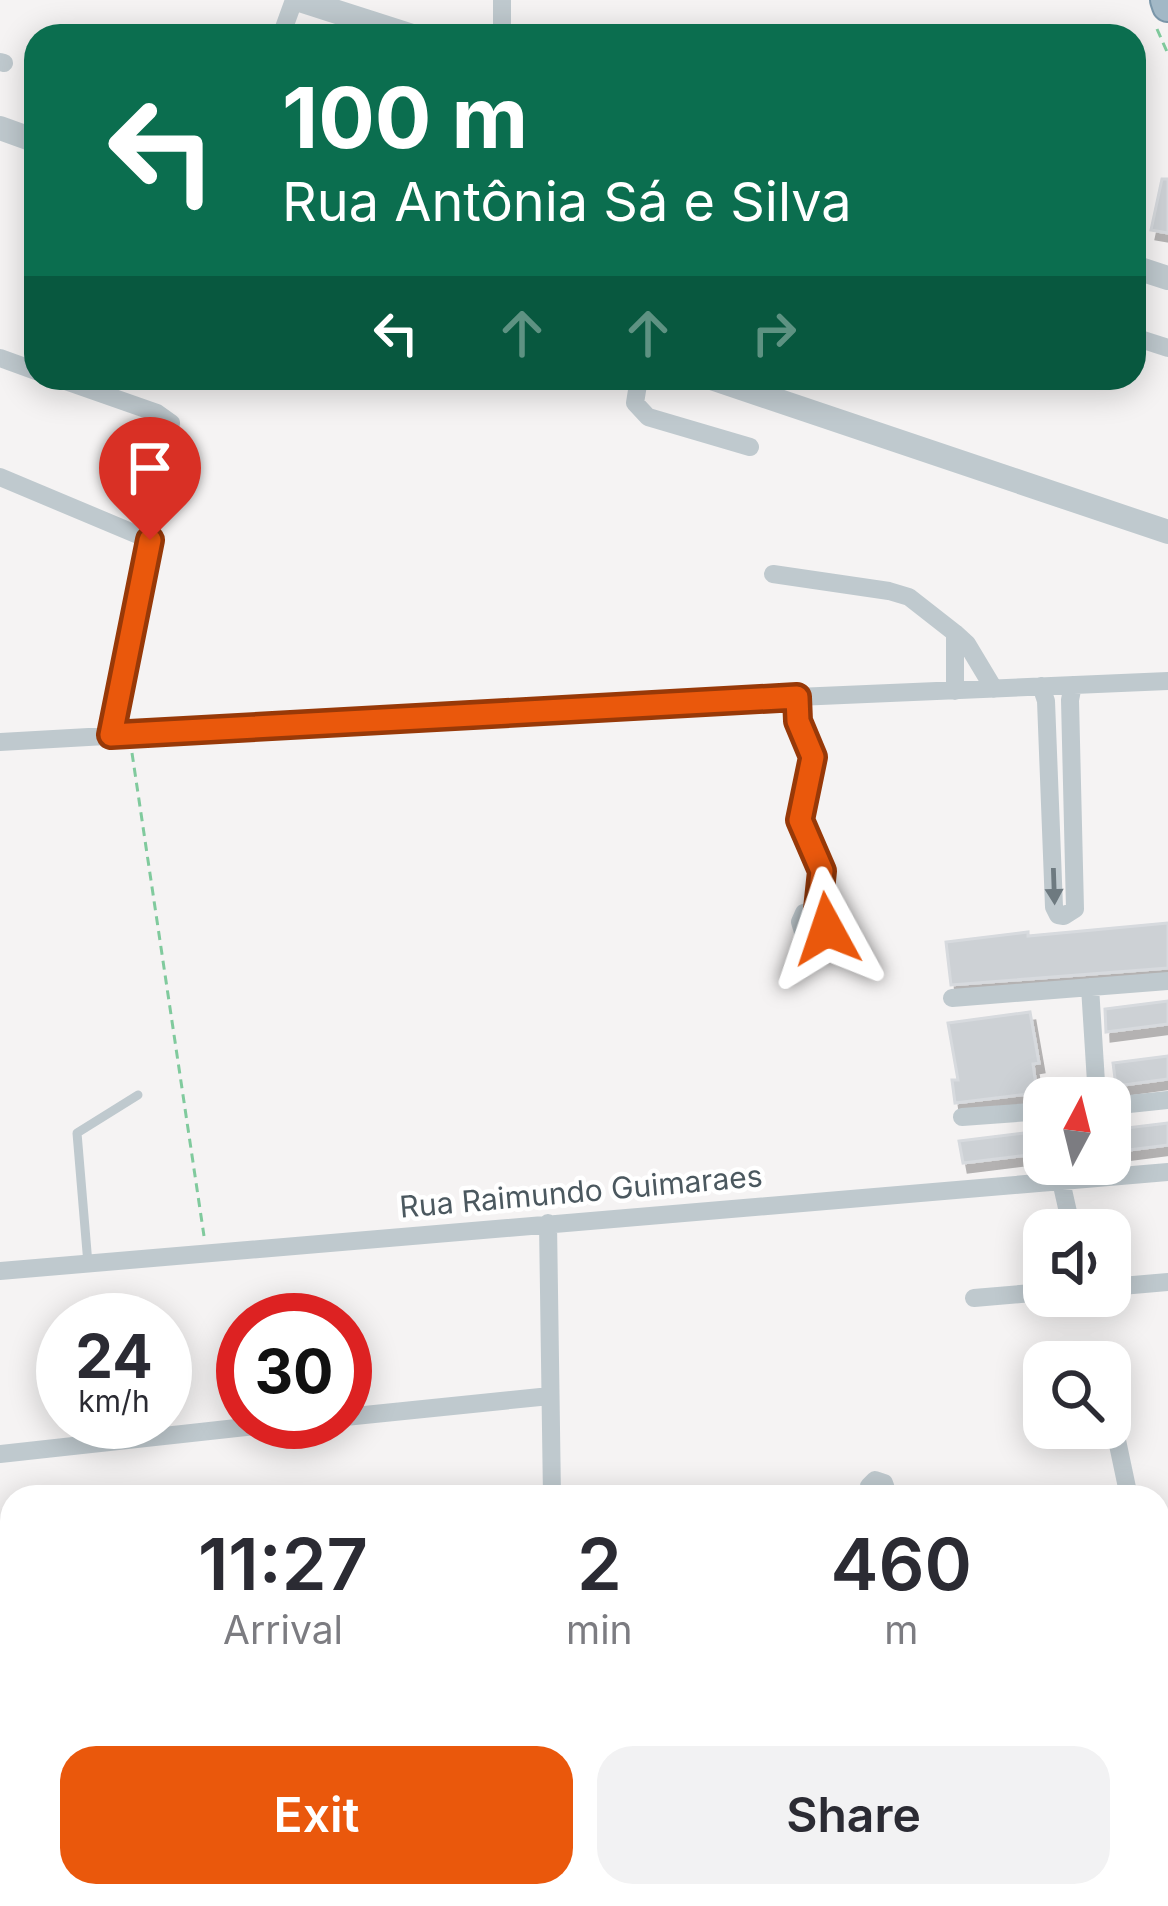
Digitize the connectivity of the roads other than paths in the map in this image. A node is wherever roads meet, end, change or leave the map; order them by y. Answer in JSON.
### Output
{"nodes":[{"id":1,"x":297,"y":0,"type":"edge"},
{"id":2,"x":374,"y":24,"type":"edge"},
{"id":3,"x":91,"y":390,"type":"edge"},
{"id":4,"x":637,"y":390,"type":"edge"},
{"id":5,"x":747,"y":390,"type":"edge"},
{"id":6,"x":750,"y":447,"type":"dead end"},
{"id":7,"x":0,"y":477,"type":"edge"},
{"id":8,"x":1168,"y":532,"type":"edge"},
{"id":9,"x":150,"y":540,"type":"junction"},
{"id":10,"x":773,"y":574,"type":"dead end"},
{"id":11,"x":956,"y":633,"type":"junction"},
{"id":12,"x":1168,"y":681,"type":"edge"},
{"id":13,"x":1073,"y":685,"type":"junction"},
{"id":14,"x":1041,"y":686,"type":"junction"},
{"id":15,"x":994,"y":689,"type":"junction"},
{"id":16,"x":955,"y":691,"type":"junction"},
{"id":17,"x":797,"y":697,"type":"junction"},
{"id":18,"x":120,"y":734,"type":"junction"},
{"id":19,"x":1070,"y":738,"type":"junction"},
{"id":20,"x":1047,"y":740,"type":"junction"},
{"id":21,"x":0,"y":742,"type":"edge"},
{"id":22,"x":1073,"y":828,"type":"junction"},
{"id":23,"x":1051,"y":829,"type":"junction"},
{"id":24,"x":818,"y":909,"type":"dead end"},
{"id":25,"x":1168,"y":981,"type":"edge"},
{"id":26,"x":1090,"y":988,"type":"junction"},
{"id":27,"x":952,"y":998,"type":"dead end"},
{"id":28,"x":1096,"y":1077,"type":"edge"},
{"id":29,"x":138,"y":1095,"type":"dead end"},
{"id":30,"x":1168,"y":1100,"type":"edge"},
{"id":31,"x":1131,"y":1104,"type":"edge"},
{"id":32,"x":1023,"y":1113,"type":"edge"},
{"id":33,"x":962,"y":1117,"type":"dead end"},
{"id":34,"x":1131,"y":1171,"type":"edge"},
{"id":35,"x":1168,"y":1172,"type":"edge"},
{"id":36,"x":1023,"y":1184,"type":"edge"},
{"id":37,"x":548,"y":1223,"type":"junction"},
{"id":38,"x":88,"y":1264,"type":"junction"},
{"id":39,"x":0,"y":1271,"type":"edge"},
{"id":40,"x":1168,"y":1282,"type":"edge"},
{"id":41,"x":1131,"y":1285,"type":"edge"},
{"id":42,"x":1023,"y":1294,"type":"edge"},
{"id":43,"x":974,"y":1298,"type":"dead end"},
{"id":44,"x":550,"y":1396,"type":"junction"},
{"id":45,"x":372,"y":1414,"type":"edge"},
{"id":46,"x":216,"y":1430,"type":"edge"},
{"id":47,"x":1119,"y":1449,"type":"edge"},
{"id":48,"x":0,"y":1454,"type":"edge"},
{"id":49,"x":552,"y":1485,"type":"edge"},
{"id":50,"x":1126,"y":1485,"type":"edge"}],
"edges":[{"from":1,"to":2,"type":"street"},
{"from":3,"to":9,"type":"street"},
{"from":4,"to":6,"type":"street"},
{"from":5,"to":8,"type":"street"},
{"from":7,"to":9,"type":"street"},
{"from":9,"to":18,"type":"street"},
{"from":10,"to":11,"type":"street"},
{"from":11,"to":15,"type":"street"},
{"from":11,"to":16,"type":"street"},
{"from":12,"to":13,"type":"street"},
{"from":13,"to":14,"type":"street"},
{"from":13,"to":19,"type":"street"},
{"from":14,"to":15,"type":"street"},
{"from":14,"to":20,"type":"street"},
{"from":15,"to":16,"type":"street"},
{"from":16,"to":17,"type":"street"},
{"from":17,"to":18,"type":"street"},
{"from":17,"to":24,"type":"street"},
{"from":18,"to":21,"type":"street"},
{"from":19,"to":20,"type":"street"},
{"from":19,"to":22,"type":"street"},
{"from":20,"to":23,"type":"street"},
{"from":22,"to":23,"type":"street"},
{"from":23,"to":22,"type":"street","one_way":true},
{"from":25,"to":26,"type":"street"},
{"from":26,"to":27,"type":"street"},
{"from":26,"to":28,"type":"street"},
{"from":29,"to":38,"type":"lane"},
{"from":30,"to":31,"type":"street"},
{"from":32,"to":33,"type":"street"},
{"from":34,"to":35,"type":"street","name":"Rua Raimundo Guimaraes"},
{"from":36,"to":37,"type":"street","name":"Rua Raimundo Guimaraes"},
{"from":37,"to":38,"type":"street","name":"Rua Raimundo Guimaraes"},
{"from":37,"to":44,"type":"street"},
{"from":38,"to":39,"type":"street","name":"Rua Raimundo Guimaraes"},
{"from":40,"to":41,"type":"street"},
{"from":42,"to":43,"type":"street"},
{"from":44,"to":45,"type":"street"},
{"from":44,"to":49,"type":"street"},
{"from":46,"to":48,"type":"street"},
{"from":47,"to":50,"type":"street"}]}
